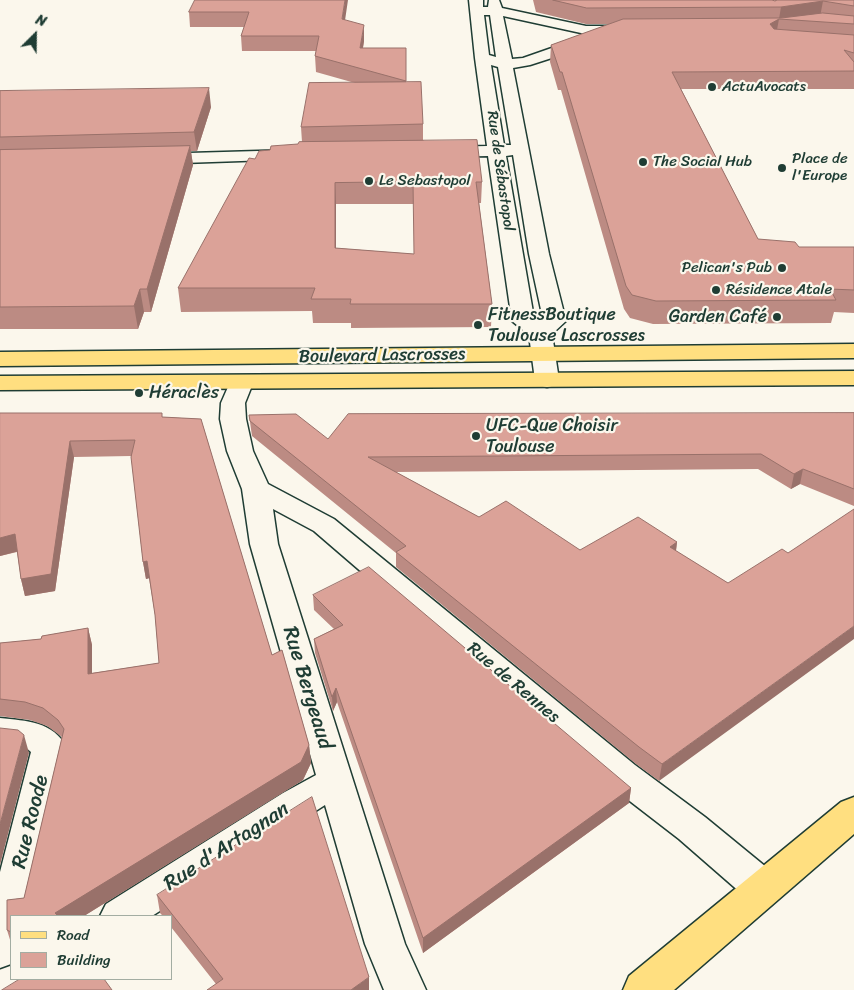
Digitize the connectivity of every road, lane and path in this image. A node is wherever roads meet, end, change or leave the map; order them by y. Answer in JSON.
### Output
{"nodes":[{"id":1,"x":486,"y":6,"type":"edge"},
{"id":2,"x":586,"y":36,"type":"junction"},
{"id":3,"x":644,"y":36,"type":"edge"},
{"id":4,"x":482,"y":58,"type":"junction"},
{"id":5,"x":504,"y":64,"type":"junction"},
{"id":6,"x":488,"y":86,"type":"junction"},
{"id":7,"x":509,"y":95,"type":"junction"},
{"id":8,"x":520,"y":150,"type":"junction"},
{"id":9,"x":498,"y":151,"type":"junction"},
{"id":10,"x":426,"y":152,"type":"edge"},
{"id":11,"x":306,"y":155,"type":"edge"},
{"id":12,"x":140,"y":159,"type":"edge"},
{"id":13,"x":542,"y":343,"type":"junction"},
{"id":14,"x":854,"y":351,"type":"edge"},
{"id":15,"x":0,"y":359,"type":"edge"},
{"id":16,"x":854,"y":378,"type":"edge"},
{"id":17,"x":548,"y":380,"type":"junction"},
{"id":18,"x":241,"y":383,"type":"junction"},
{"id":19,"x":0,"y":384,"type":"edge"},
{"id":20,"x":256,"y":489,"type":"junction"},
{"id":21,"x":0,"y":731,"type":"edge"},
{"id":22,"x":335,"y":782,"type":"junction"},
{"id":23,"x":854,"y":812,"type":"edge"},
{"id":24,"x":764,"y":888,"type":"junction"},
{"id":25,"x":122,"y":915,"type":"edge"},
{"id":26,"x":0,"y":950,"type":"edge"},
{"id":27,"x":405,"y":990,"type":"edge"},
{"id":28,"x":644,"y":990,"type":"edge"}],
"edges":[{"from":1,"to":2,"type":"street"},
{"from":1,"to":4,"type":"street","name":"Rue de Sébastopol"},
{"from":1,"to":5,"type":"street","name":"Rue de Sébastopol"},
{"from":2,"to":3,"type":"street"},
{"from":2,"to":5,"type":"street"},
{"from":4,"to":5,"type":"street"},
{"from":4,"to":6,"type":"street","name":"Rue de Sébastopol"},
{"from":5,"to":7,"type":"street","name":"Rue de Sébastopol"},
{"from":6,"to":7,"type":"street"},
{"from":6,"to":9,"type":"street","name":"Rue de Sébastopol"},
{"from":7,"to":8,"type":"street","name":"Rue de Sébastopol"},
{"from":8,"to":9,"type":"street"},
{"from":8,"to":13,"type":"street","name":"Rue de Sébastopol"},
{"from":9,"to":10,"type":"street"},
{"from":9,"to":13,"type":"street","name":"Rue de Sébastopol"},
{"from":11,"to":12,"type":"street"},
{"from":13,"to":14,"type":"main road","name":"Boulevard Lascrosses"},
{"from":13,"to":15,"type":"main road","name":"Boulevard Lascrosses"},
{"from":13,"to":17,"type":"street"},
{"from":16,"to":17,"type":"main road","name":"Boulevard Lascrosses"},
{"from":17,"to":18,"type":"main road","name":"Boulevard Lascrosses"},
{"from":18,"to":19,"type":"main road","name":"Boulevard Lascrosses"},
{"from":18,"to":20,"type":"street","name":"Rue Bergeaud"},
{"from":20,"to":22,"type":"street","name":"Rue Bergeaud"},
{"from":20,"to":24,"type":"street","name":"Rue de Rennes"},
{"from":21,"to":26,"type":"street","name":"Rue Roode"},
{"from":22,"to":25,"type":"street","name":"Rue d'Artagnan"},
{"from":22,"to":27,"type":"street","name":"Rue Bergeaud"},
{"from":23,"to":24,"type":"main road"},
{"from":24,"to":28,"type":"main road"}]}
